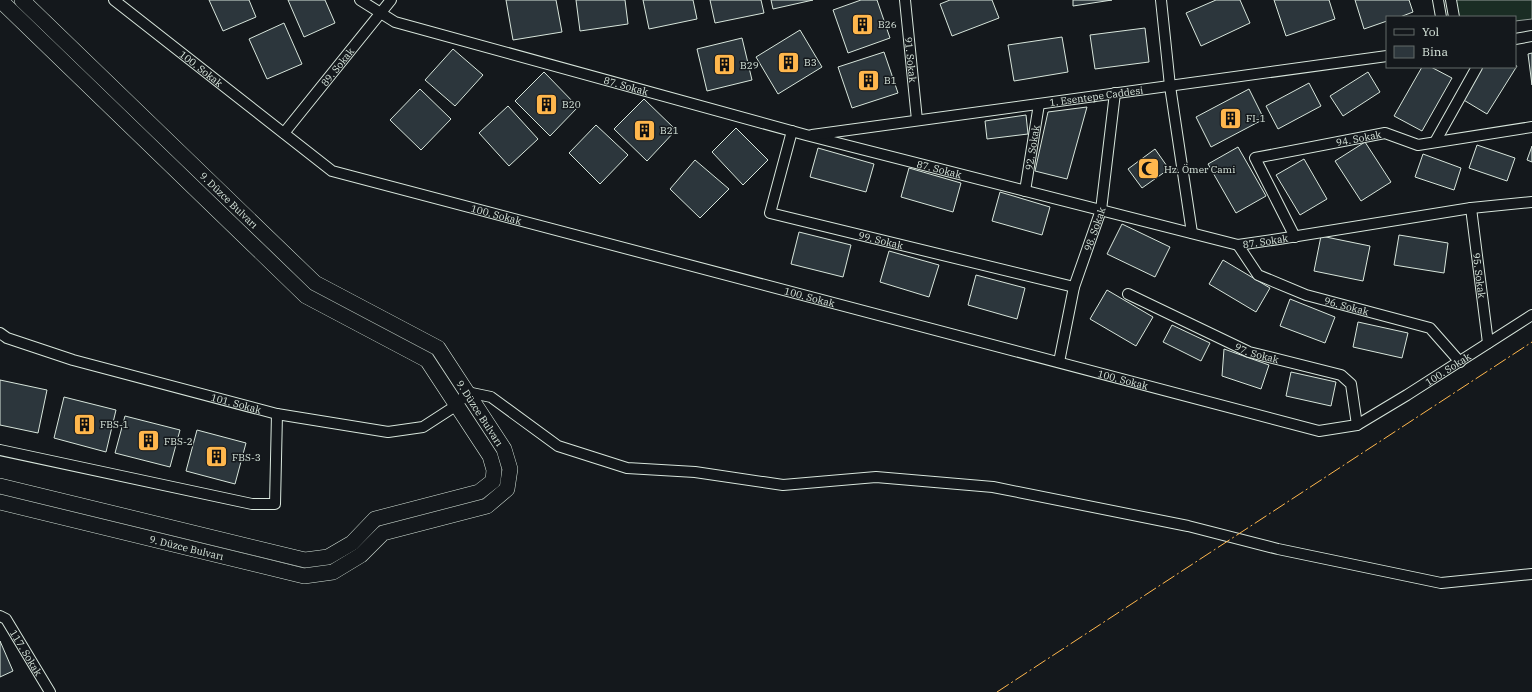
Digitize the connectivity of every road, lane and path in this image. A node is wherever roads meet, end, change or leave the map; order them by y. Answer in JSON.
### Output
{"nodes":[{"id":1,"x":0,"y":0,"type":"edge"},
{"id":2,"x":22,"y":0,"type":"edge"},
{"id":3,"x":114,"y":0,"type":"edge"},
{"id":4,"x":360,"y":0,"type":"edge"},
{"id":5,"x":390,"y":0,"type":"edge"},
{"id":6,"x":905,"y":0,"type":"edge"},
{"id":7,"x":1161,"y":0,"type":"edge"},
{"id":8,"x":1438,"y":0,"type":"edge"},
{"id":9,"x":1451,"y":0,"type":"edge"},
{"id":10,"x":380,"y":13,"type":"junction"},
{"id":11,"x":1441,"y":16,"type":"edge"},
{"id":12,"x":1454,"y":16,"type":"edge"},
{"id":13,"x":1532,"y":36,"type":"edge"},
{"id":14,"x":1516,"y":39,"type":"edge"},
{"id":15,"x":1386,"y":56,"type":"edge"},
{"id":16,"x":1476,"y":68,"type":"edge"},
{"id":17,"x":1170,"y":86,"type":"junction"},
{"id":18,"x":1115,"y":93,"type":"junction"},
{"id":19,"x":1039,"y":104,"type":"junction"},
{"id":20,"x":917,"y":120,"type":"junction"},
{"id":21,"x":1532,"y":127,"type":"edge"},
{"id":22,"x":792,"y":132,"type":"junction"},
{"id":23,"x":284,"y":133,"type":"junction"},
{"id":24,"x":806,"y":135,"type":"junction"},
{"id":25,"x":1435,"y":142,"type":"junction"},
{"id":26,"x":1025,"y":191,"type":"junction"},
{"id":27,"x":1532,"y":202,"type":"edge"},
{"id":28,"x":1471,"y":208,"type":"junction"},
{"id":29,"x":1101,"y":210,"type":"junction"},
{"id":30,"x":1192,"y":233,"type":"junction"},
{"id":31,"x":1296,"y":237,"type":"junction"},
{"id":32,"x":1238,"y":245,"type":"junction"},
{"id":33,"x":1074,"y":287,"type":"junction"},
{"id":34,"x":1128,"y":294,"type":"dead end"},
{"id":35,"x":1532,"y":315,"type":"edge"},
{"id":36,"x":0,"y":333,"type":"edge"},
{"id":37,"x":1488,"y":343,"type":"junction"},
{"id":38,"x":1059,"y":362,"type":"junction"},
{"id":39,"x":1460,"y":362,"type":"junction"},
{"id":40,"x":467,"y":392,"type":"junction"},
{"id":41,"x":457,"y":405,"type":"junction"},
{"id":42,"x":277,"y":414,"type":"junction"},
{"id":43,"x":1357,"y":425,"type":"junction"},
{"id":44,"x":0,"y":450,"type":"edge"},
{"id":45,"x":0,"y":486,"type":"edge"},
{"id":46,"x":0,"y":502,"type":"edge"},
{"id":47,"x":1532,"y":574,"type":"edge"},
{"id":48,"x":0,"y":616,"type":"edge"},
{"id":49,"x":50,"y":692,"type":"edge"}],
"edges":[{"from":1,"to":41,"type":"main road","name":"9. Düzce Bulvarı"},
{"from":2,"to":40,"type":"main road","name":"9. Düzce Bulvarı"},
{"from":3,"to":23,"type":"street","name":"100. Sokak"},
{"from":4,"to":10,"type":"street","name":"87. Sokak"},
{"from":5,"to":10,"type":"street","name":"89. Sokak"},
{"from":6,"to":20,"type":"street","name":"91. Sokak"},
{"from":7,"to":17,"type":"street"},
{"from":8,"to":11,"type":"street"},
{"from":9,"to":12,"type":"street"},
{"from":10,"to":22,"type":"street","name":"87. Sokak"},
{"from":10,"to":23,"type":"street","name":"89. Sokak"},
{"from":13,"to":14,"type":"street"},
{"from":15,"to":17,"type":"street","name":"1. Esentepe Caddesi"},
{"from":16,"to":25,"type":"street"},
{"from":17,"to":18,"type":"street","name":"1. Esentepe Caddesi"},
{"from":17,"to":30,"type":"street"},
{"from":18,"to":19,"type":"street","name":"1. Esentepe Caddesi"},
{"from":18,"to":29,"type":"street","name":"98. Sokak"},
{"from":19,"to":20,"type":"street","name":"1. Esentepe Caddesi"},
{"from":19,"to":26,"type":"street","name":"92. Sokak"},
{"from":20,"to":24,"type":"street","name":"1. Esentepe Caddesi"},
{"from":21,"to":25,"type":"street","name":"94. Sokak"},
{"from":22,"to":24,"type":"street","name":"87. Sokak"},
{"from":22,"to":33,"type":"street","name":"99. Sokak"},
{"from":23,"to":38,"type":"street","name":"100. Sokak"},
{"from":24,"to":26,"type":"street","name":"87. Sokak"},
{"from":25,"to":31,"type":"street","name":"94. Sokak"},
{"from":26,"to":29,"type":"street","name":"87. Sokak"},
{"from":27,"to":28,"type":"street","name":"87. Sokak"},
{"from":28,"to":31,"type":"street","name":"87. Sokak"},
{"from":28,"to":37,"type":"street","name":"95. Sokak"},
{"from":29,"to":30,"type":"street","name":"87. Sokak"},
{"from":29,"to":33,"type":"street","name":"98. Sokak"},
{"from":30,"to":32,"type":"street","name":"87. Sokak"},
{"from":31,"to":32,"type":"street","name":"87. Sokak"},
{"from":32,"to":39,"type":"street","name":"96. Sokak"},
{"from":33,"to":38,"type":"street","name":"98. Sokak"},
{"from":34,"to":43,"type":"street","name":"97. Sokak"},
{"from":35,"to":37,"type":"street","name":"100. Sokak"},
{"from":36,"to":42,"type":"street","name":"101. Sokak"},
{"from":37,"to":39,"type":"street","name":"100. Sokak"},
{"from":38,"to":43,"type":"street","name":"100. Sokak"},
{"from":39,"to":43,"type":"street","name":"100. Sokak"},
{"from":40,"to":41,"type":"street","name":"101. Sokak"},
{"from":40,"to":46,"type":"main road","name":"9. Düzce Bulvarı"},
{"from":40,"to":47,"type":"street"},
{"from":41,"to":42,"type":"street","name":"101. Sokak"},
{"from":41,"to":45,"type":"main road","name":"9. Düzce Bulvarı"},
{"from":42,"to":44,"type":"street"},
{"from":48,"to":49,"type":"street","name":"117. Sokak"}]}
